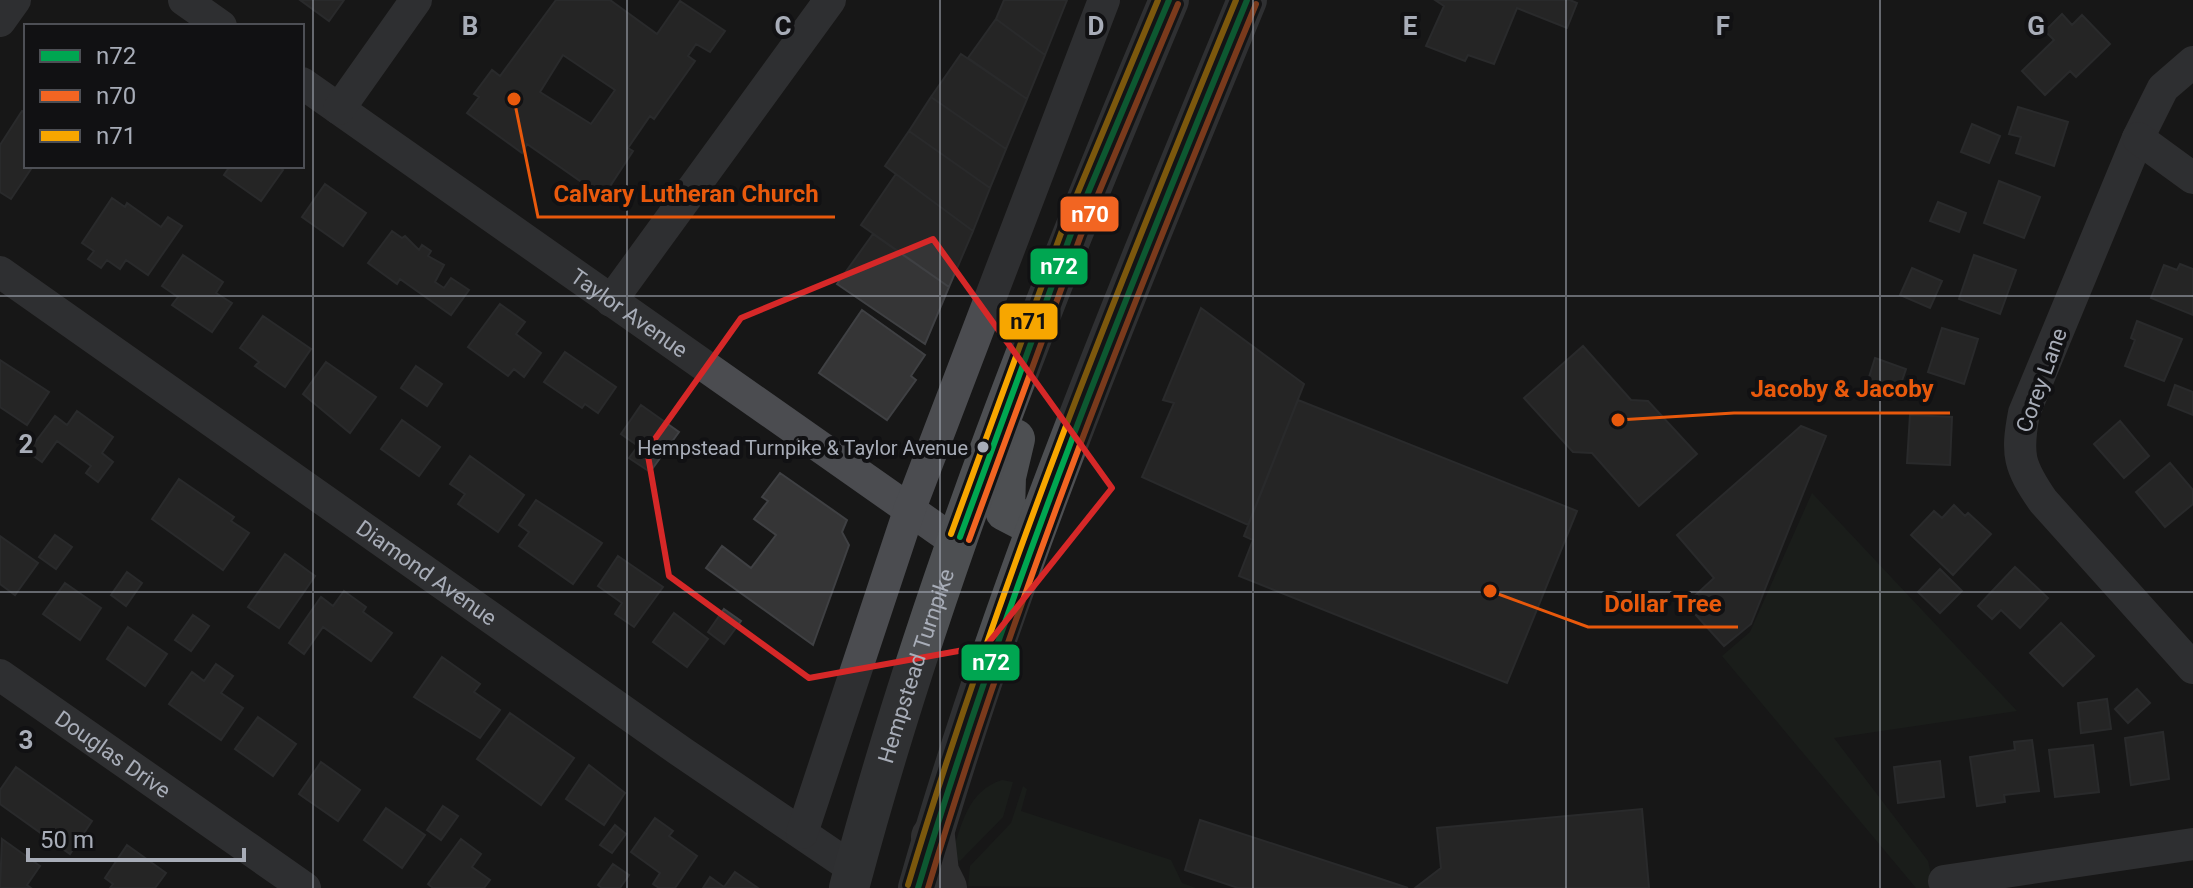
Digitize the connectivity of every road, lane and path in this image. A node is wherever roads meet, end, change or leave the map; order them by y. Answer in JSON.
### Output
{"nodes":[{"id":1,"x":15,"y":0,"type":"edge"},
{"id":2,"x":184,"y":0,"type":"edge"},
{"id":3,"x":416,"y":0,"type":"edge"},
{"id":4,"x":830,"y":0,"type":"edge"},
{"id":5,"x":1104,"y":0,"type":"edge"},
{"id":6,"x":1169,"y":0,"type":"edge"},
{"id":7,"x":1247,"y":0,"type":"edge"},
{"id":8,"x":0,"y":21,"type":"edge"},
{"id":9,"x":218,"y":24,"type":"edge"},
{"id":10,"x":2193,"y":62,"type":"edge"},
{"id":11,"x":304,"y":84,"type":"edge"},
{"id":12,"x":339,"y":109,"type":"junction"},
{"id":13,"x":2138,"y":138,"type":"junction"},
{"id":14,"x":2193,"y":178,"type":"edge"},
{"id":15,"x":1072,"y":231,"type":"junction"},
{"id":16,"x":0,"y":272,"type":"edge"},
{"id":17,"x":611,"y":301,"type":"junction"},
{"id":18,"x":909,"y":511,"type":"junction"},
{"id":19,"x":1036,"y":527,"type":"junction"},
{"id":20,"x":957,"y":543,"type":"junction"},
{"id":21,"x":2193,"y":668,"type":"edge"},
{"id":22,"x":0,"y":675,"type":"edge"},
{"id":23,"x":802,"y":833,"type":"junction"},
{"id":24,"x":933,"y":837,"type":"junction"},
{"id":25,"x":2193,"y":844,"type":"edge"},
{"id":26,"x":852,"y":879,"type":"edge"},
{"id":27,"x":1944,"y":881,"type":"dead end"},
{"id":28,"x":305,"y":888,"type":"edge"},
{"id":29,"x":918,"y":888,"type":"edge"},
{"id":30,"x":945,"y":888,"type":"edge"}],
"edges":[{"from":1,"to":8,"type":"street"},
{"from":2,"to":9,"type":"street"},
{"from":3,"to":12,"type":"street"},
{"from":4,"to":17,"type":"street"},
{"from":5,"to":18,"type":"street"},
{"from":6,"to":15,"type":"main road","name":"Hempstead Turnpike"},
{"from":7,"to":19,"type":"main road"},
{"from":10,"to":13,"type":"street","name":"Corey Lane"},
{"from":11,"to":12,"type":"street","name":"Taylor Avenue"},
{"from":12,"to":17,"type":"street","name":"Taylor Avenue"},
{"from":13,"to":14,"type":"street"},
{"from":13,"to":21,"type":"street","name":"Corey Lane"},
{"from":15,"to":19,"type":"main road"},
{"from":15,"to":20,"type":"main road","name":"Hempstead Turnpike"},
{"from":16,"to":23,"type":"street","name":"Diamond Avenue"},
{"from":17,"to":18,"type":"street","name":"Taylor Avenue"},
{"from":18,"to":20,"type":"street","name":"Taylor Avenue"},
{"from":18,"to":23,"type":"street"},
{"from":19,"to":24,"type":"main road"},
{"from":20,"to":26,"type":"main road","name":"Hempstead Turnpike"},
{"from":22,"to":28,"type":"street","name":"Douglas Drive"},
{"from":23,"to":26,"type":"street","name":"Diamond Avenue"},
{"from":24,"to":29,"type":"main road"},
{"from":24,"to":30,"type":"highway"},
{"from":25,"to":27,"type":"street"}]}
